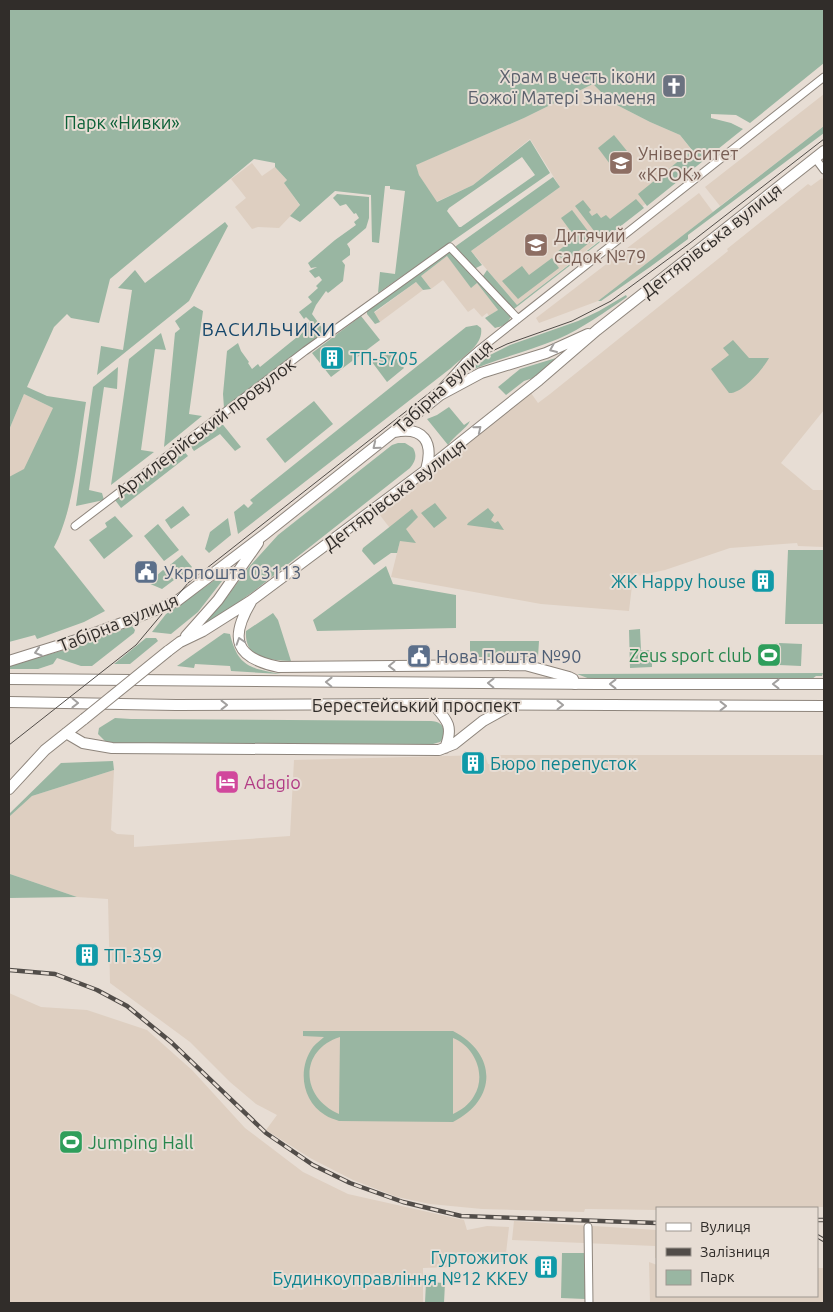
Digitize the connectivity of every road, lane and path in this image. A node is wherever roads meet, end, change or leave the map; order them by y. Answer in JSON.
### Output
{"nodes":[{"id":1,"x":824,"y":77,"type":"edge"},
{"id":2,"x":824,"y":151,"type":"edge"},
{"id":3,"x":815,"y":158,"type":"junction"},
{"id":4,"x":824,"y":170,"type":"edge"},
{"id":5,"x":518,"y":319,"type":"junction"},
{"id":6,"x":597,"y":330,"type":"junction"},
{"id":7,"x":427,"y":404,"type":"junction"},
{"id":8,"x":394,"y":432,"type":"junction"},
{"id":9,"x":426,"y":470,"type":"junction"},
{"id":10,"x":75,"y":526,"type":"dead end"},
{"id":11,"x":265,"y":534,"type":"junction"},
{"id":12,"x":252,"y":600,"type":"junction"},
{"id":13,"x":180,"y":642,"type":"junction"},
{"id":14,"x":9,"y":661,"type":"edge"},
{"id":15,"x":9,"y":679,"type":"edge"},
{"id":16,"x":575,"y":684,"type":"junction"},
{"id":17,"x":824,"y":684,"type":"edge"},
{"id":18,"x":9,"y":702,"type":"edge"},
{"id":19,"x":433,"y":704,"type":"junction"},
{"id":20,"x":512,"y":705,"type":"junction"},
{"id":21,"x":824,"y":706,"type":"edge"},
{"id":22,"x":66,"y":733,"type":"junction"},
{"id":23,"x":445,"y":748,"type":"junction"},
{"id":24,"x":9,"y":789,"type":"edge"},
{"id":25,"x":588,"y":1227,"type":"dead end"},
{"id":26,"x":589,"y":1303,"type":"edge"}],
"edges":[{"from":1,"to":5,"type":"street","name":"Табірна вулиця"},
{"from":2,"to":3,"type":"main road","name":"Дегтярівська вулиця"},
{"from":3,"to":4,"type":"street"},
{"from":3,"to":6,"type":"main road","name":"Дегтярівська вулиця"},
{"from":5,"to":7,"type":"street","name":"Табірна вулиця"},
{"from":5,"to":10,"type":"street","name":"Артилерійський провулок"},
{"from":6,"to":7,"type":"main road","name":"Дегтярівська вулиця","one_way":true},
{"from":9,"to":6,"type":"main road","name":"Дегтярівська вулиця","one_way":true},
{"from":7,"to":8,"type":"main road","name":"Табірна вулиця"},
{"from":8,"to":9,"type":"main road"},
{"from":8,"to":11,"type":"main road","name":"Табірна вулиця","one_way":true},
{"from":9,"to":12,"type":"main road","name":"Дегтярівська вулиця"},
{"from":11,"to":13,"type":"main road","name":"Дегтярівська вулиця"},
{"from":11,"to":14,"type":"main road","name":"Табірна вулиця","one_way":true},
{"from":12,"to":13,"type":"main road","name":"Дегтярівська вулиця"},
{"from":16,"to":12,"type":"main road","one_way":true},
{"from":13,"to":22,"type":"main road","name":"Дегтярівська вулиця","bridge":true},
{"from":16,"to":15,"type":"main road","name":"Берестейський проспект","one_way":true},
{"from":17,"to":16,"type":"main road","name":"Берестейський проспект","one_way":true},
{"from":18,"to":19,"type":"main road","name":"Берестейський проспект","one_way":true},
{"from":19,"to":20,"type":"main road","name":"Берестейський проспект"},
{"from":19,"to":23,"type":"main road"},
{"from":20,"to":21,"type":"main road","name":"Берестейський проспект","one_way":true},
{"from":20,"to":23,"type":"main road"},
{"from":22,"to":23,"type":"main road"},
{"from":22,"to":24,"type":"main road","name":"Дегтярівська вулиця"},
{"from":25,"to":26,"type":"street"}]}
